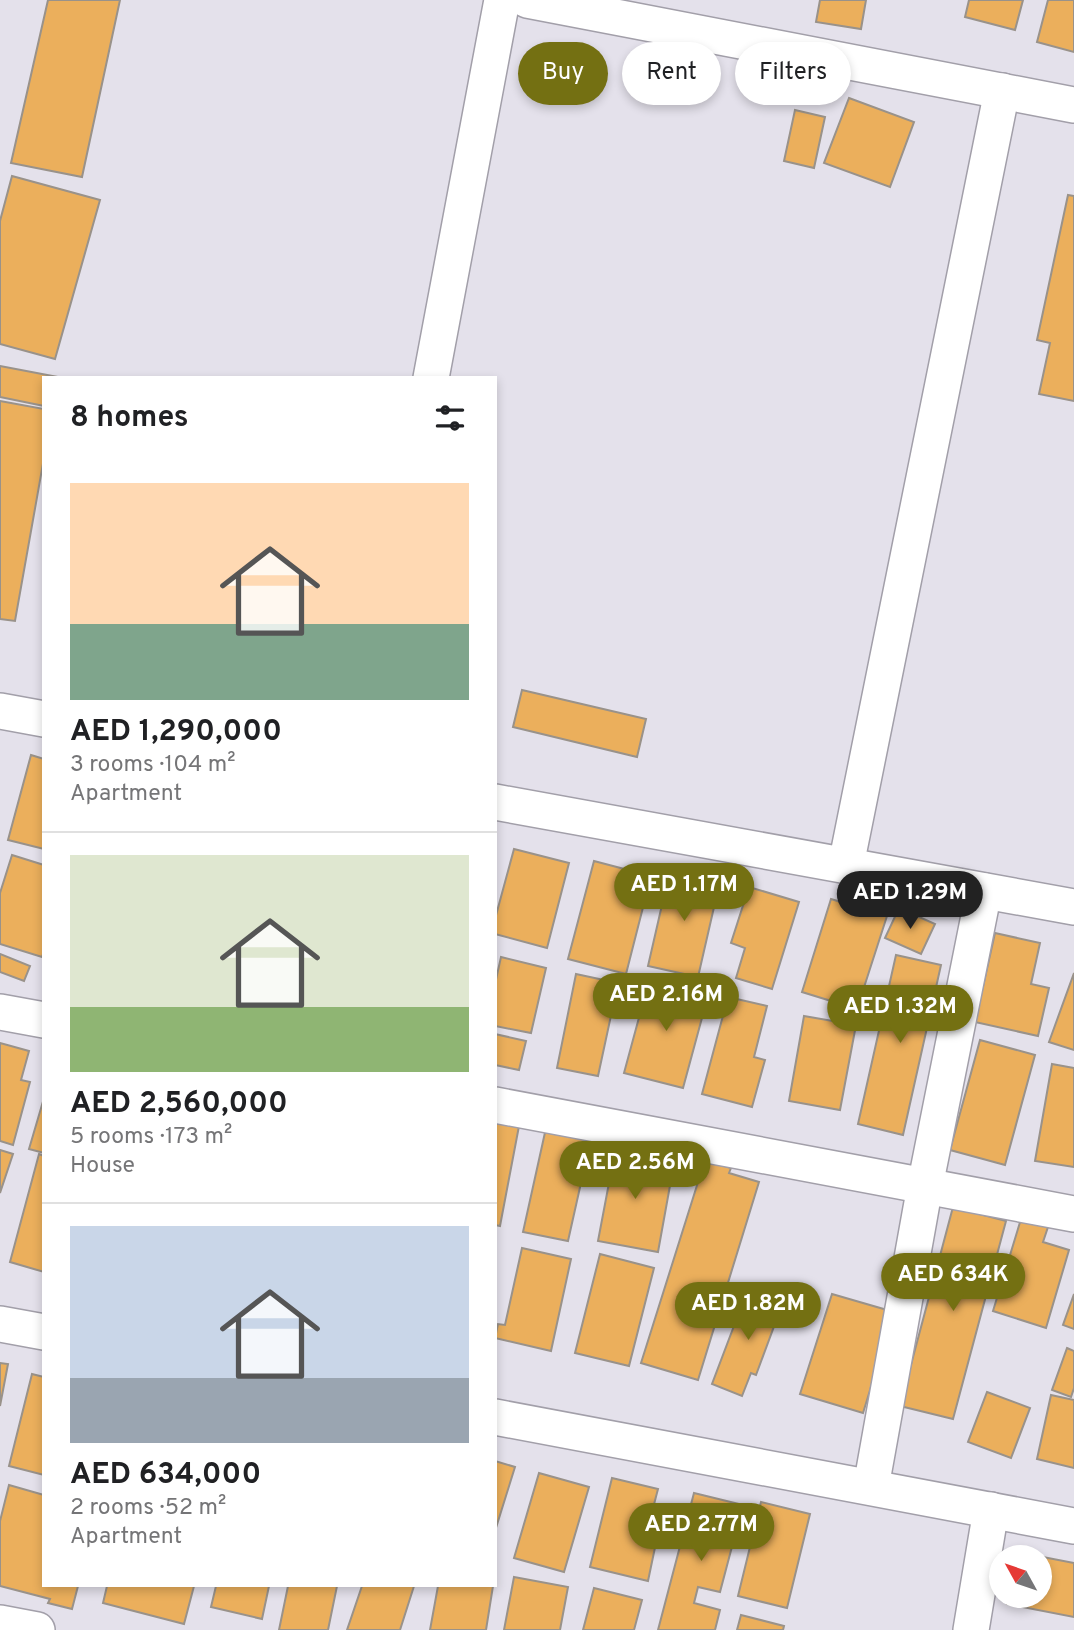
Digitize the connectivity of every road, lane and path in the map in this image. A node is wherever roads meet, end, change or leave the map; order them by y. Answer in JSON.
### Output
{"nodes":[{"id":1,"x":502,"y":0,"type":"edge"},
{"id":2,"x":527,"y":0,"type":"edge"},
{"id":3,"x":1002,"y":91,"type":"junction"},
{"id":4,"x":1074,"y":105,"type":"edge"},
{"id":5,"x":432,"y":376,"type":"edge"},
{"id":6,"x":0,"y":711,"type":"edge"},
{"id":7,"x":42,"y":719,"type":"edge"},
{"id":8,"x":497,"y":802,"type":"edge"},
{"id":9,"x":846,"y":865,"type":"junction"},
{"id":10,"x":984,"y":891,"type":"junction"},
{"id":11,"x":1074,"y":907,"type":"edge"},
{"id":12,"x":0,"y":1012,"type":"edge"},
{"id":13,"x":42,"y":1020,"type":"edge"},
{"id":14,"x":497,"y":1105,"type":"edge"},
{"id":15,"x":925,"y":1186,"type":"junction"},
{"id":16,"x":1074,"y":1214,"type":"edge"},
{"id":17,"x":0,"y":1324,"type":"edge"},
{"id":18,"x":42,"y":1332,"type":"edge"},
{"id":19,"x":497,"y":1417,"type":"edge"},
{"id":20,"x":870,"y":1488,"type":"junction"},
{"id":21,"x":990,"y":1510,"type":"junction"},
{"id":22,"x":1074,"y":1526,"type":"edge"},
{"id":23,"x":0,"y":1623,"type":"edge"},
{"id":24,"x":37,"y":1630,"type":"edge"},
{"id":25,"x":971,"y":1630,"type":"edge"}],
"edges":[{"from":1,"to":5,"type":"street"},
{"from":2,"to":3,"type":"street"},
{"from":3,"to":4,"type":"street"},
{"from":3,"to":9,"type":"street"},
{"from":6,"to":7,"type":"street"},
{"from":8,"to":9,"type":"street"},
{"from":9,"to":10,"type":"street"},
{"from":10,"to":11,"type":"street"},
{"from":10,"to":15,"type":"street"},
{"from":12,"to":13,"type":"street"},
{"from":14,"to":15,"type":"street"},
{"from":15,"to":16,"type":"street"},
{"from":15,"to":20,"type":"street"},
{"from":17,"to":18,"type":"street"},
{"from":19,"to":20,"type":"street"},
{"from":20,"to":21,"type":"street"},
{"from":21,"to":22,"type":"street"},
{"from":21,"to":25,"type":"street"},
{"from":23,"to":24,"type":"street"}]}
